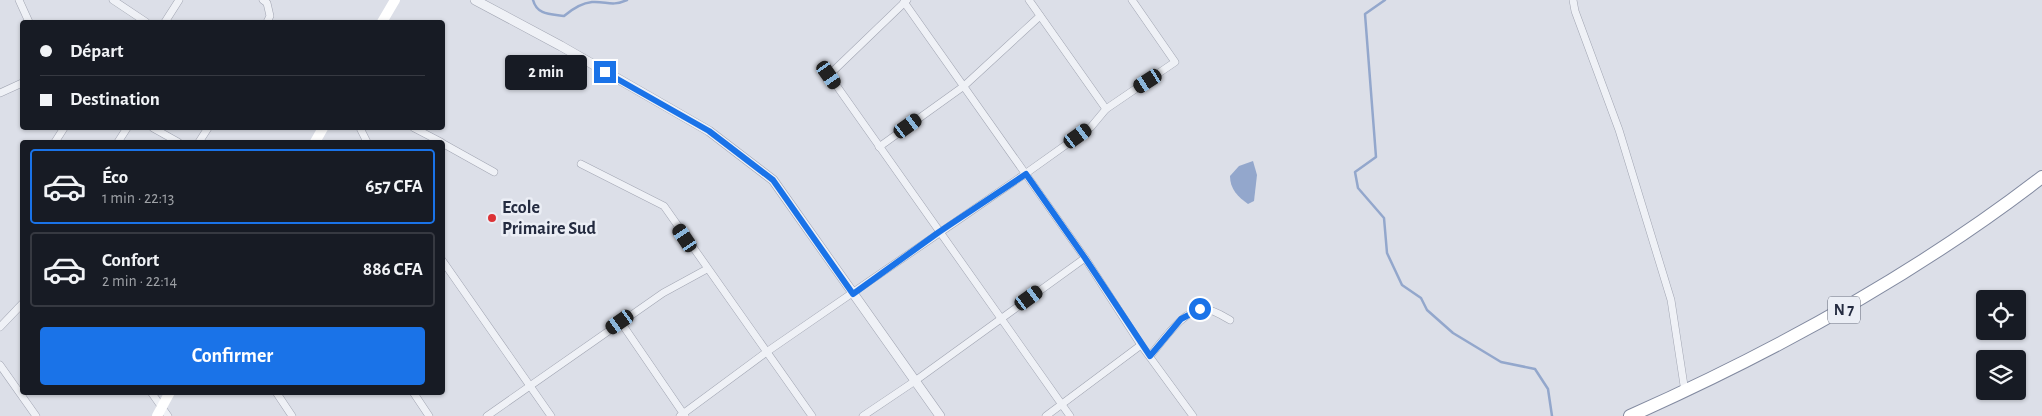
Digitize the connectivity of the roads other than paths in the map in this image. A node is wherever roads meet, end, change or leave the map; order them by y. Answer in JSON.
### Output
{"nodes":[{"id":1,"x":19,"y":0,"type":"edge"},
{"id":2,"x":113,"y":0,"type":"edge"},
{"id":3,"x":179,"y":0,"type":"edge"},
{"id":4,"x":263,"y":0,"type":"edge"},
{"id":5,"x":395,"y":0,"type":"edge"},
{"id":6,"x":475,"y":0,"type":"edge"},
{"id":7,"x":1029,"y":0,"type":"edge"},
{"id":8,"x":1132,"y":0,"type":"edge"},
{"id":9,"x":1573,"y":0,"type":"edge"},
{"id":10,"x":906,"y":1,"type":"edge"},
{"id":11,"x":1040,"y":16,"type":"junction"},
{"id":12,"x":28,"y":20,"type":"edge"},
{"id":13,"x":143,"y":20,"type":"edge"},
{"id":14,"x":166,"y":20,"type":"edge"},
{"id":15,"x":268,"y":20,"type":"edge"},
{"id":16,"x":383,"y":20,"type":"edge"},
{"id":17,"x":20,"y":84,"type":"edge"},
{"id":18,"x":964,"y":86,"type":"junction"},
{"id":19,"x":0,"y":93,"type":"edge"},
{"id":20,"x":1106,"y":109,"type":"junction"},
{"id":21,"x":157,"y":130,"type":"edge"},
{"id":22,"x":418,"y":130,"type":"edge"},
{"id":23,"x":174,"y":140,"type":"edge"},
{"id":24,"x":436,"y":140,"type":"edge"},
{"id":25,"x":445,"y":145,"type":"edge"},
{"id":26,"x":879,"y":147,"type":"junction"},
{"id":27,"x":581,"y":164,"type":"dead end"},
{"id":28,"x":494,"y":172,"type":"dead end"},
{"id":29,"x":1026,"y":174,"type":"junction"},
{"id":30,"x":2042,"y":177,"type":"edge"},
{"id":31,"x":939,"y":232,"type":"junction"},
{"id":32,"x":1085,"y":258,"type":"junction"},
{"id":33,"x":445,"y":264,"type":"edge"},
{"id":34,"x":707,"y":269,"type":"junction"},
{"id":35,"x":853,"y":294,"type":"junction"},
{"id":36,"x":20,"y":306,"type":"edge"},
{"id":37,"x":1001,"y":319,"type":"junction"},
{"id":38,"x":1230,"y":320,"type":"dead end"},
{"id":39,"x":620,"y":322,"type":"junction"},
{"id":40,"x":0,"y":327,"type":"edge"},
{"id":41,"x":1141,"y":345,"type":"junction"},
{"id":42,"x":768,"y":351,"type":"junction"},
{"id":43,"x":1150,"y":356,"type":"junction"},
{"id":44,"x":0,"y":365,"type":"edge"},
{"id":45,"x":915,"y":381,"type":"junction"},
{"id":46,"x":529,"y":385,"type":"junction"},
{"id":47,"x":1686,"y":392,"type":"junction"},
{"id":48,"x":20,"y":393,"type":"edge"},
{"id":49,"x":21,"y":395,"type":"edge"},
{"id":50,"x":153,"y":395,"type":"edge"},
{"id":51,"x":169,"y":395,"type":"edge"},
{"id":52,"x":278,"y":395,"type":"edge"},
{"id":53,"x":415,"y":395,"type":"edge"},
{"id":54,"x":1062,"y":405,"type":"junction"},
{"id":55,"x":162,"y":413,"type":"edge"},
{"id":56,"x":683,"y":415,"type":"edge"},
{"id":57,"x":36,"y":416,"type":"edge"},
{"id":58,"x":292,"y":416,"type":"edge"},
{"id":59,"x":429,"y":416,"type":"edge"},
{"id":60,"x":488,"y":416,"type":"edge"},
{"id":61,"x":551,"y":416,"type":"edge"},
{"id":62,"x":812,"y":416,"type":"edge"},
{"id":63,"x":862,"y":416,"type":"edge"},
{"id":64,"x":940,"y":416,"type":"edge"},
{"id":65,"x":1046,"y":416,"type":"edge"},
{"id":66,"x":1070,"y":416,"type":"edge"},
{"id":67,"x":1193,"y":416,"type":"edge"},
{"id":68,"x":1630,"y":416,"type":"edge"}],
"edges":[{"from":1,"to":12,"type":"street"},
{"from":2,"to":13,"type":"street"},
{"from":3,"to":14,"type":"street"},
{"from":4,"to":15,"type":"street"},
{"from":5,"to":16,"type":"main road"},
{"from":6,"to":35,"type":"street"},
{"from":7,"to":11,"type":"street"},
{"from":8,"to":20,"type":"street"},
{"from":9,"to":47,"type":"street"},
{"from":10,"to":18,"type":"street"},
{"from":10,"to":26,"type":"street"},
{"from":11,"to":18,"type":"street"},
{"from":11,"to":20,"type":"street"},
{"from":17,"to":19,"type":"street"},
{"from":18,"to":26,"type":"street"},
{"from":18,"to":29,"type":"street"},
{"from":20,"to":29,"type":"street"},
{"from":21,"to":23,"type":"street"},
{"from":22,"to":24,"type":"street"},
{"from":25,"to":28,"type":"street"},
{"from":26,"to":31,"type":"street"},
{"from":27,"to":34,"type":"street"},
{"from":29,"to":31,"type":"street"},
{"from":29,"to":32,"type":"street"},
{"from":30,"to":47,"type":"highway","number":"N 7"},
{"from":31,"to":35,"type":"street"},
{"from":31,"to":37,"type":"street"},
{"from":32,"to":37,"type":"street"},
{"from":32,"to":41,"type":"street"},
{"from":33,"to":46,"type":"street"},
{"from":34,"to":39,"type":"street"},
{"from":34,"to":42,"type":"street"},
{"from":35,"to":42,"type":"street"},
{"from":35,"to":45,"type":"street"},
{"from":36,"to":40,"type":"street"},
{"from":37,"to":45,"type":"street"},
{"from":37,"to":54,"type":"street"},
{"from":38,"to":43,"type":"street"},
{"from":39,"to":46,"type":"street"},
{"from":39,"to":56,"type":"street"},
{"from":41,"to":43,"type":"street"},
{"from":41,"to":54,"type":"street"},
{"from":42,"to":56,"type":"street"},
{"from":42,"to":62,"type":"street"},
{"from":43,"to":67,"type":"street"},
{"from":44,"to":48,"type":"street"},
{"from":45,"to":63,"type":"street"},
{"from":45,"to":64,"type":"street"},
{"from":46,"to":60,"type":"street"},
{"from":46,"to":61,"type":"street"},
{"from":47,"to":68,"type":"highway","number":"N 7"},
{"from":49,"to":57,"type":"street"},
{"from":50,"to":55,"type":"street"},
{"from":51,"to":55,"type":"main road"},
{"from":52,"to":58,"type":"street"},
{"from":53,"to":59,"type":"street"},
{"from":54,"to":65,"type":"street"},
{"from":54,"to":66,"type":"street"}]}
